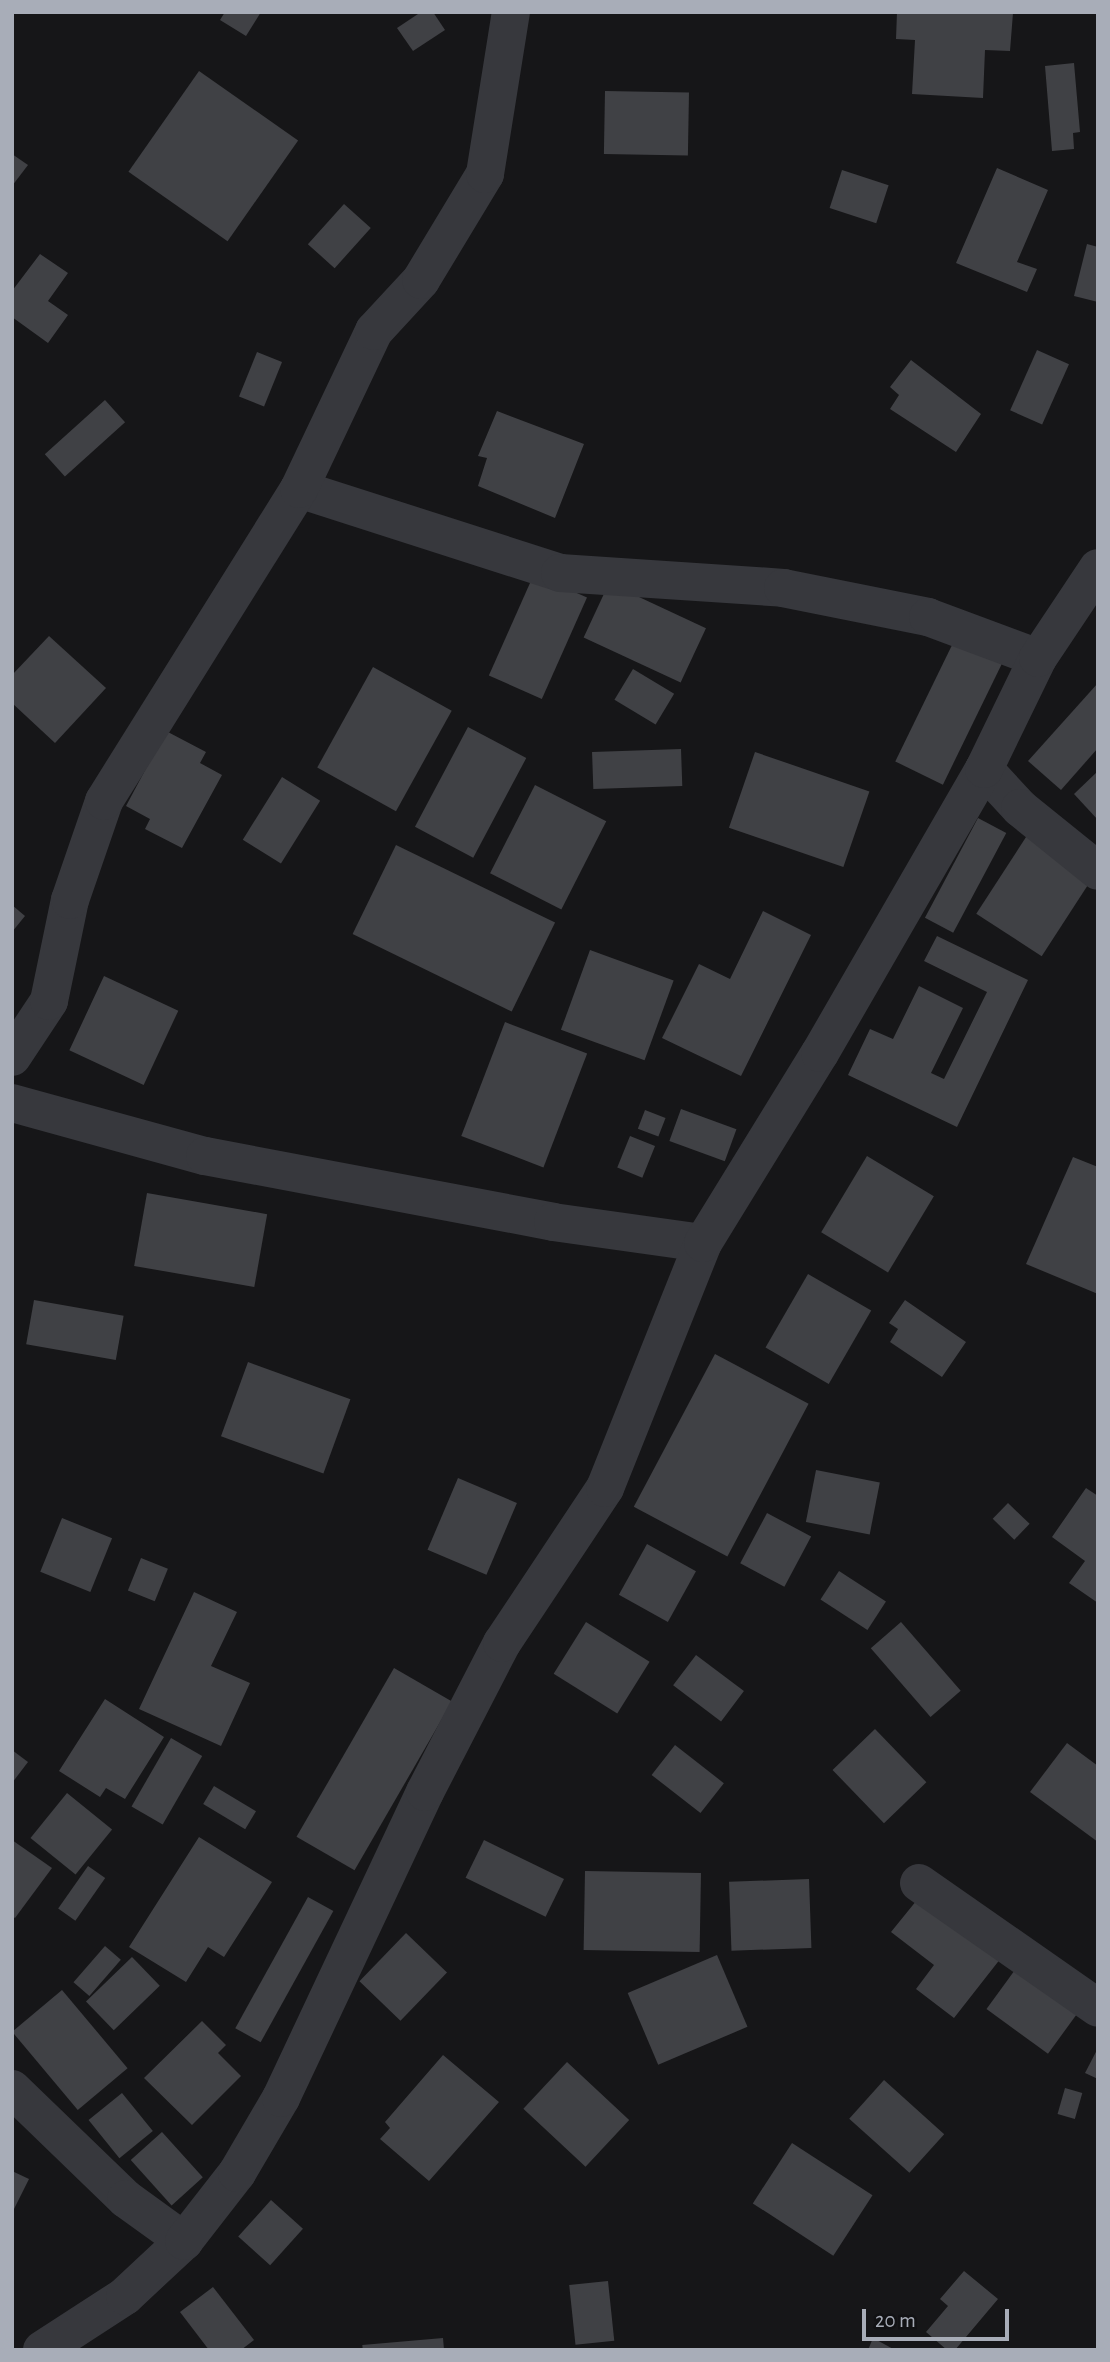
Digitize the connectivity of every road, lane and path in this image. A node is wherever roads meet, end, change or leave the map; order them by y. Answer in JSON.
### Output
{"nodes":[{"id":1,"x":511,"y":12,"type":"edge"},
{"id":2,"x":299,"y":489,"type":"junction"},
{"id":3,"x":1098,"y":568,"type":"edge"},
{"id":4,"x":1038,"y":658,"type":"junction"},
{"id":5,"x":984,"y":769,"type":"junction"},
{"id":6,"x":1098,"y":871,"type":"edge"},
{"id":7,"x":12,"y":1057,"type":"edge"},
{"id":8,"x":12,"y":1103,"type":"edge"},
{"id":9,"x":703,"y":1243,"type":"junction"},
{"id":10,"x":919,"y":1883,"type":"dead end"},
{"id":11,"x":1098,"y":2008,"type":"edge"},
{"id":12,"x":12,"y":2090,"type":"edge"},
{"id":13,"x":184,"y":2241,"type":"junction"},
{"id":14,"x":42,"y":2350,"type":"edge"}],
"edges":[{"from":1,"to":2,"type":"street"},
{"from":2,"to":4,"type":"street"},
{"from":2,"to":7,"type":"street"},
{"from":3,"to":4,"type":"street"},
{"from":4,"to":5,"type":"street"},
{"from":5,"to":6,"type":"street"},
{"from":5,"to":9,"type":"street"},
{"from":8,"to":9,"type":"street"},
{"from":9,"to":13,"type":"street"},
{"from":10,"to":11,"type":"street"},
{"from":12,"to":13,"type":"street"},
{"from":13,"to":14,"type":"street"}]}
